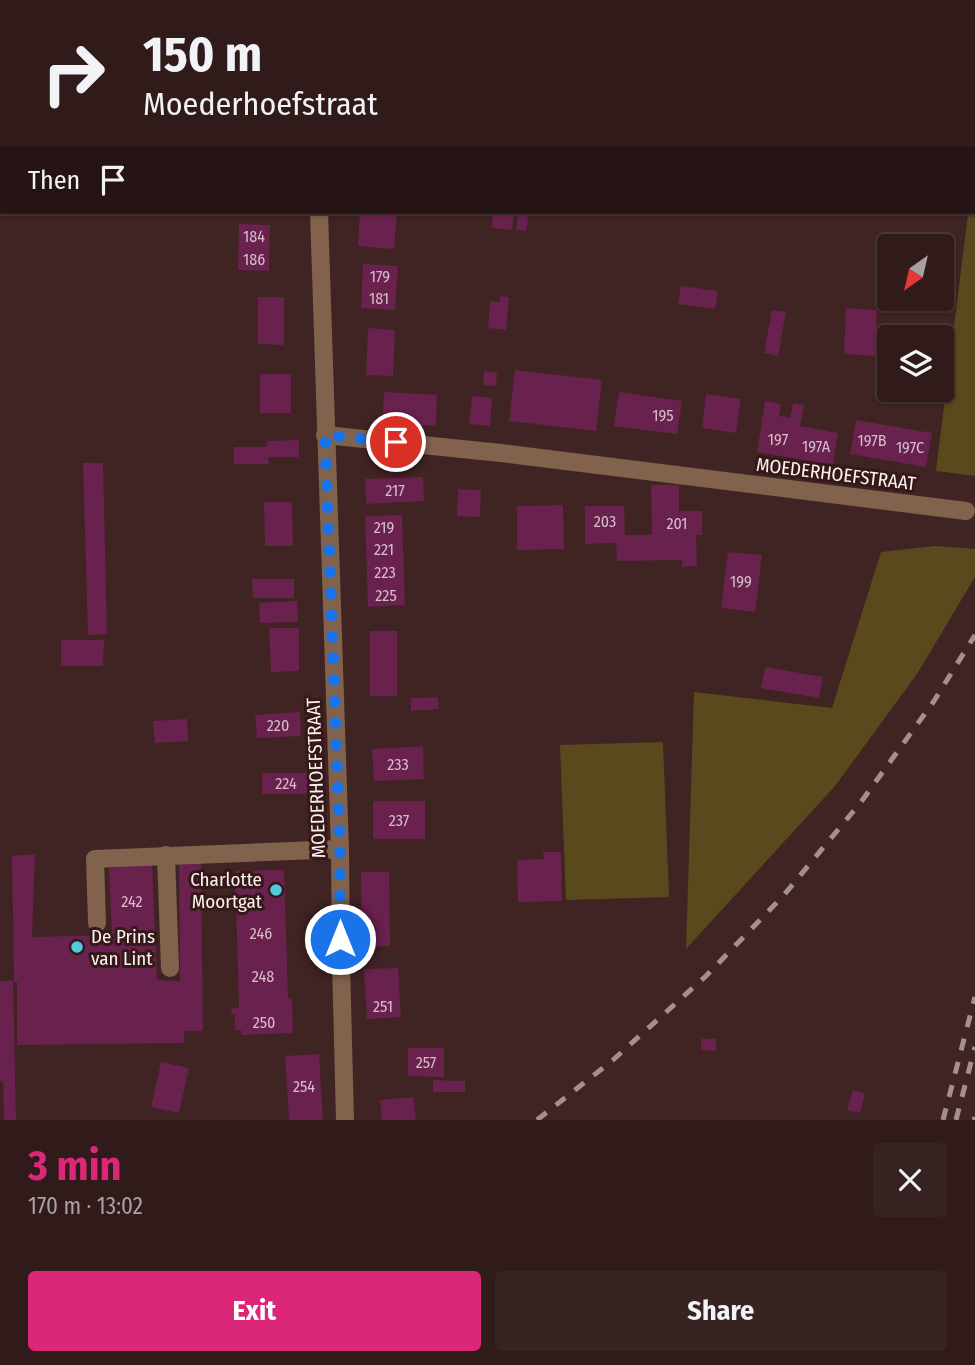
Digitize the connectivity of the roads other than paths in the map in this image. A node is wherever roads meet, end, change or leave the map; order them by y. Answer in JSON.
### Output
{"nodes":[{"id":1,"x":319,"y":214,"type":"edge"},
{"id":2,"x":325,"y":435,"type":"junction"},
{"id":3,"x":966,"y":511,"type":"dead end"},
{"id":4,"x":340,"y":849,"type":"junction"},
{"id":5,"x":166,"y":855,"type":"junction"},
{"id":6,"x":97,"y":923,"type":"dead end"},
{"id":7,"x":170,"y":968,"type":"dead end"},
{"id":8,"x":345,"y":1120,"type":"edge"}],
"edges":[{"from":1,"to":2,"type":"street","name":"MOEDERHOEFSTRAAT"},
{"from":2,"to":3,"type":"street","name":"MOEDERHOEFSTRAAT"},
{"from":2,"to":4,"type":"street","name":"MOEDERHOEFSTRAAT"},
{"from":4,"to":5,"type":"street"},
{"from":4,"to":8,"type":"street","name":"MOEDERHOEFSTRAAT"},
{"from":5,"to":6,"type":"street"},
{"from":5,"to":7,"type":"street"}]}
